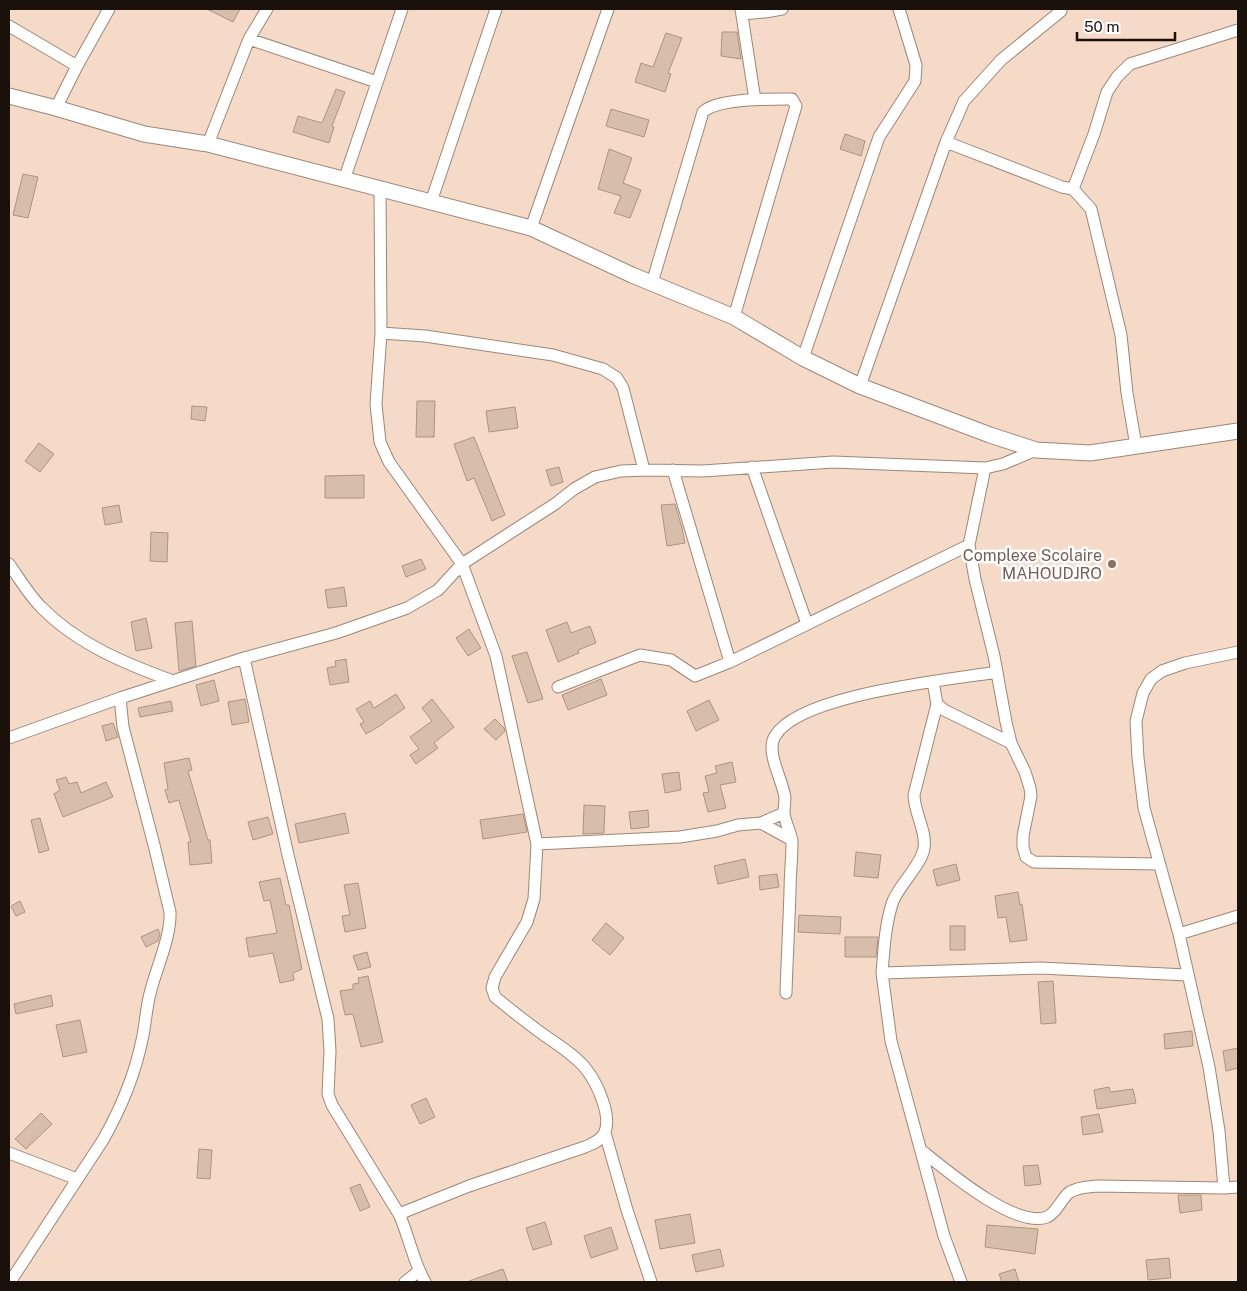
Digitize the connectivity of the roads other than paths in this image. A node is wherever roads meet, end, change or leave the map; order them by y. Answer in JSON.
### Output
{"nodes":[{"id":1,"x":109,"y":9,"type":"edge"},
{"id":2,"x":267,"y":9,"type":"edge"},
{"id":3,"x":402,"y":9,"type":"edge"},
{"id":4,"x":496,"y":9,"type":"edge"},
{"id":5,"x":608,"y":9,"type":"edge"},
{"id":6,"x":782,"y":9,"type":"edge"},
{"id":7,"x":899,"y":9,"type":"edge"},
{"id":8,"x":1061,"y":9,"type":"edge"},
{"id":9,"x":742,"y":11,"type":"edge"},
{"id":10,"x":9,"y":26,"type":"edge"},
{"id":11,"x":1238,"y":30,"type":"edge"},
{"id":12,"x":249,"y":39,"type":"junction"},
{"id":13,"x":77,"y":66,"type":"junction"},
{"id":14,"x":377,"y":82,"type":"junction"},
{"id":15,"x":9,"y":96,"type":"edge"},
{"id":16,"x":755,"y":100,"type":"junction"},
{"id":17,"x":56,"y":108,"type":"junction"},
{"id":18,"x":946,"y":142,"type":"junction"},
{"id":19,"x":208,"y":144,"type":"junction"},
{"id":20,"x":344,"y":180,"type":"junction"},
{"id":21,"x":380,"y":189,"type":"junction"},
{"id":22,"x":1073,"y":189,"type":"junction"},
{"id":23,"x":431,"y":202,"type":"junction"},
{"id":24,"x":531,"y":228,"type":"junction"},
{"id":25,"x":652,"y":283,"type":"junction"},
{"id":26,"x":734,"y":317,"type":"junction"},
{"id":27,"x":381,"y":333,"type":"junction"},
{"id":28,"x":804,"y":358,"type":"junction"},
{"id":29,"x":860,"y":386,"type":"junction"},
{"id":30,"x":1238,"y":430,"type":"edge"},
{"id":31,"x":1136,"y":446,"type":"junction"},
{"id":32,"x":1036,"y":450,"type":"junction"},
{"id":33,"x":752,"y":467,"type":"junction"},
{"id":34,"x":985,"y":468,"type":"junction"},
{"id":35,"x":644,"y":470,"type":"junction"},
{"id":36,"x":673,"y":470,"type":"junction"},
{"id":37,"x":968,"y":545,"type":"junction"},
{"id":38,"x":9,"y":564,"type":"edge"},
{"id":39,"x":462,"y":564,"type":"junction"},
{"id":40,"x":807,"y":624,"type":"junction"},
{"id":41,"x":1238,"y":652,"type":"edge"},
{"id":42,"x":244,"y":658,"type":"junction"},
{"id":43,"x":730,"y":662,"type":"junction"},
{"id":44,"x":997,"y":672,"type":"junction"},
{"id":45,"x":173,"y":681,"type":"junction"},
{"id":46,"x":933,"y":682,"type":"junction"},
{"id":47,"x":558,"y":687,"type":"dead end"},
{"id":48,"x":120,"y":698,"type":"junction"},
{"id":49,"x":937,"y":704,"type":"junction"},
{"id":50,"x":9,"y":738,"type":"edge"},
{"id":51,"x":1011,"y":743,"type":"junction"},
{"id":52,"x":784,"y":813,"type":"junction"},
{"id":53,"x":761,"y":823,"type":"junction"},
{"id":54,"x":792,"y":840,"type":"junction"},
{"id":55,"x":538,"y":844,"type":"junction"},
{"id":56,"x":1159,"y":864,"type":"junction"},
{"id":57,"x":1238,"y":916,"type":"edge"},
{"id":58,"x":1179,"y":934,"type":"junction"},
{"id":59,"x":882,"y":974,"type":"junction"},
{"id":60,"x":1187,"y":975,"type":"junction"},
{"id":61,"x":786,"y":993,"type":"dead end"},
{"id":62,"x":604,"y":1133,"type":"junction"},
{"id":63,"x":921,"y":1150,"type":"junction"},
{"id":64,"x":9,"y":1153,"type":"edge"},
{"id":65,"x":77,"y":1179,"type":"junction"},
{"id":66,"x":1238,"y":1187,"type":"edge"},
{"id":67,"x":1224,"y":1188,"type":"junction"},
{"id":68,"x":398,"y":1214,"type":"junction"},
{"id":69,"x":419,"y":1271,"type":"junction"},
{"id":70,"x":10,"y":1282,"type":"edge"},
{"id":71,"x":405,"y":1282,"type":"edge"},
{"id":72,"x":425,"y":1282,"type":"edge"},
{"id":73,"x":651,"y":1282,"type":"edge"},
{"id":74,"x":960,"y":1282,"type":"edge"}],
"edges":[{"from":1,"to":13,"type":"street"},
{"from":2,"to":12,"type":"street"},
{"from":3,"to":14,"type":"street"},
{"from":4,"to":23,"type":"street"},
{"from":5,"to":24,"type":"street"},
{"from":6,"to":9,"type":"street"},
{"from":7,"to":28,"type":"street"},
{"from":8,"to":18,"type":"street"},
{"from":9,"to":16,"type":"street"},
{"from":10,"to":13,"type":"street"},
{"from":11,"to":22,"type":"street"},
{"from":12,"to":14,"type":"street"},
{"from":12,"to":19,"type":"street"},
{"from":13,"to":17,"type":"street"},
{"from":14,"to":20,"type":"street"},
{"from":15,"to":17,"type":"street"},
{"from":16,"to":25,"type":"street"},
{"from":16,"to":26,"type":"street"},
{"from":17,"to":19,"type":"street"},
{"from":18,"to":22,"type":"street"},
{"from":18,"to":29,"type":"street"},
{"from":19,"to":20,"type":"street"},
{"from":20,"to":21,"type":"street"},
{"from":21,"to":23,"type":"street"},
{"from":21,"to":27,"type":"street"},
{"from":22,"to":31,"type":"street"},
{"from":23,"to":24,"type":"street"},
{"from":24,"to":25,"type":"street"},
{"from":25,"to":26,"type":"street"},
{"from":26,"to":28,"type":"street"},
{"from":27,"to":35,"type":"street"},
{"from":27,"to":39,"type":"street"},
{"from":28,"to":29,"type":"street"},
{"from":29,"to":32,"type":"street"},
{"from":30,"to":31,"type":"street"},
{"from":31,"to":32,"type":"street"},
{"from":32,"to":34,"type":"street"},
{"from":33,"to":34,"type":"street"},
{"from":33,"to":36,"type":"street"},
{"from":33,"to":40,"type":"street"},
{"from":34,"to":37,"type":"street"},
{"from":35,"to":36,"type":"street"},
{"from":35,"to":39,"type":"street"},
{"from":36,"to":43,"type":"street"},
{"from":37,"to":40,"type":"street"},
{"from":37,"to":44,"type":"street"},
{"from":38,"to":45,"type":"street"},
{"from":39,"to":42,"type":"street"},
{"from":39,"to":55,"type":"street"},
{"from":40,"to":43,"type":"street"},
{"from":41,"to":56,"type":"street"},
{"from":42,"to":45,"type":"street"},
{"from":42,"to":68,"type":"street"},
{"from":43,"to":47,"type":"street"},
{"from":44,"to":46,"type":"street"},
{"from":44,"to":51,"type":"street"},
{"from":45,"to":48,"type":"street"},
{"from":46,"to":49,"type":"street"},
{"from":46,"to":52,"type":"street"},
{"from":48,"to":50,"type":"street"},
{"from":48,"to":65,"type":"street"},
{"from":49,"to":51,"type":"street"},
{"from":49,"to":59,"type":"street"},
{"from":51,"to":56,"type":"street"},
{"from":52,"to":53,"type":"street"},
{"from":52,"to":54,"type":"street"},
{"from":53,"to":54,"type":"street"},
{"from":53,"to":55,"type":"street"},
{"from":54,"to":61,"type":"street"},
{"from":55,"to":62,"type":"street"},
{"from":56,"to":58,"type":"street"},
{"from":57,"to":58,"type":"street"},
{"from":58,"to":60,"type":"street"},
{"from":59,"to":60,"type":"street"},
{"from":59,"to":63,"type":"street"},
{"from":60,"to":67,"type":"street"},
{"from":62,"to":68,"type":"street"},
{"from":62,"to":73,"type":"street"},
{"from":63,"to":67,"type":"street"},
{"from":63,"to":74,"type":"street"},
{"from":64,"to":65,"type":"street"},
{"from":65,"to":70,"type":"street"},
{"from":66,"to":67,"type":"street"},
{"from":68,"to":69,"type":"street"},
{"from":69,"to":71,"type":"street"},
{"from":69,"to":72,"type":"street"}]}
